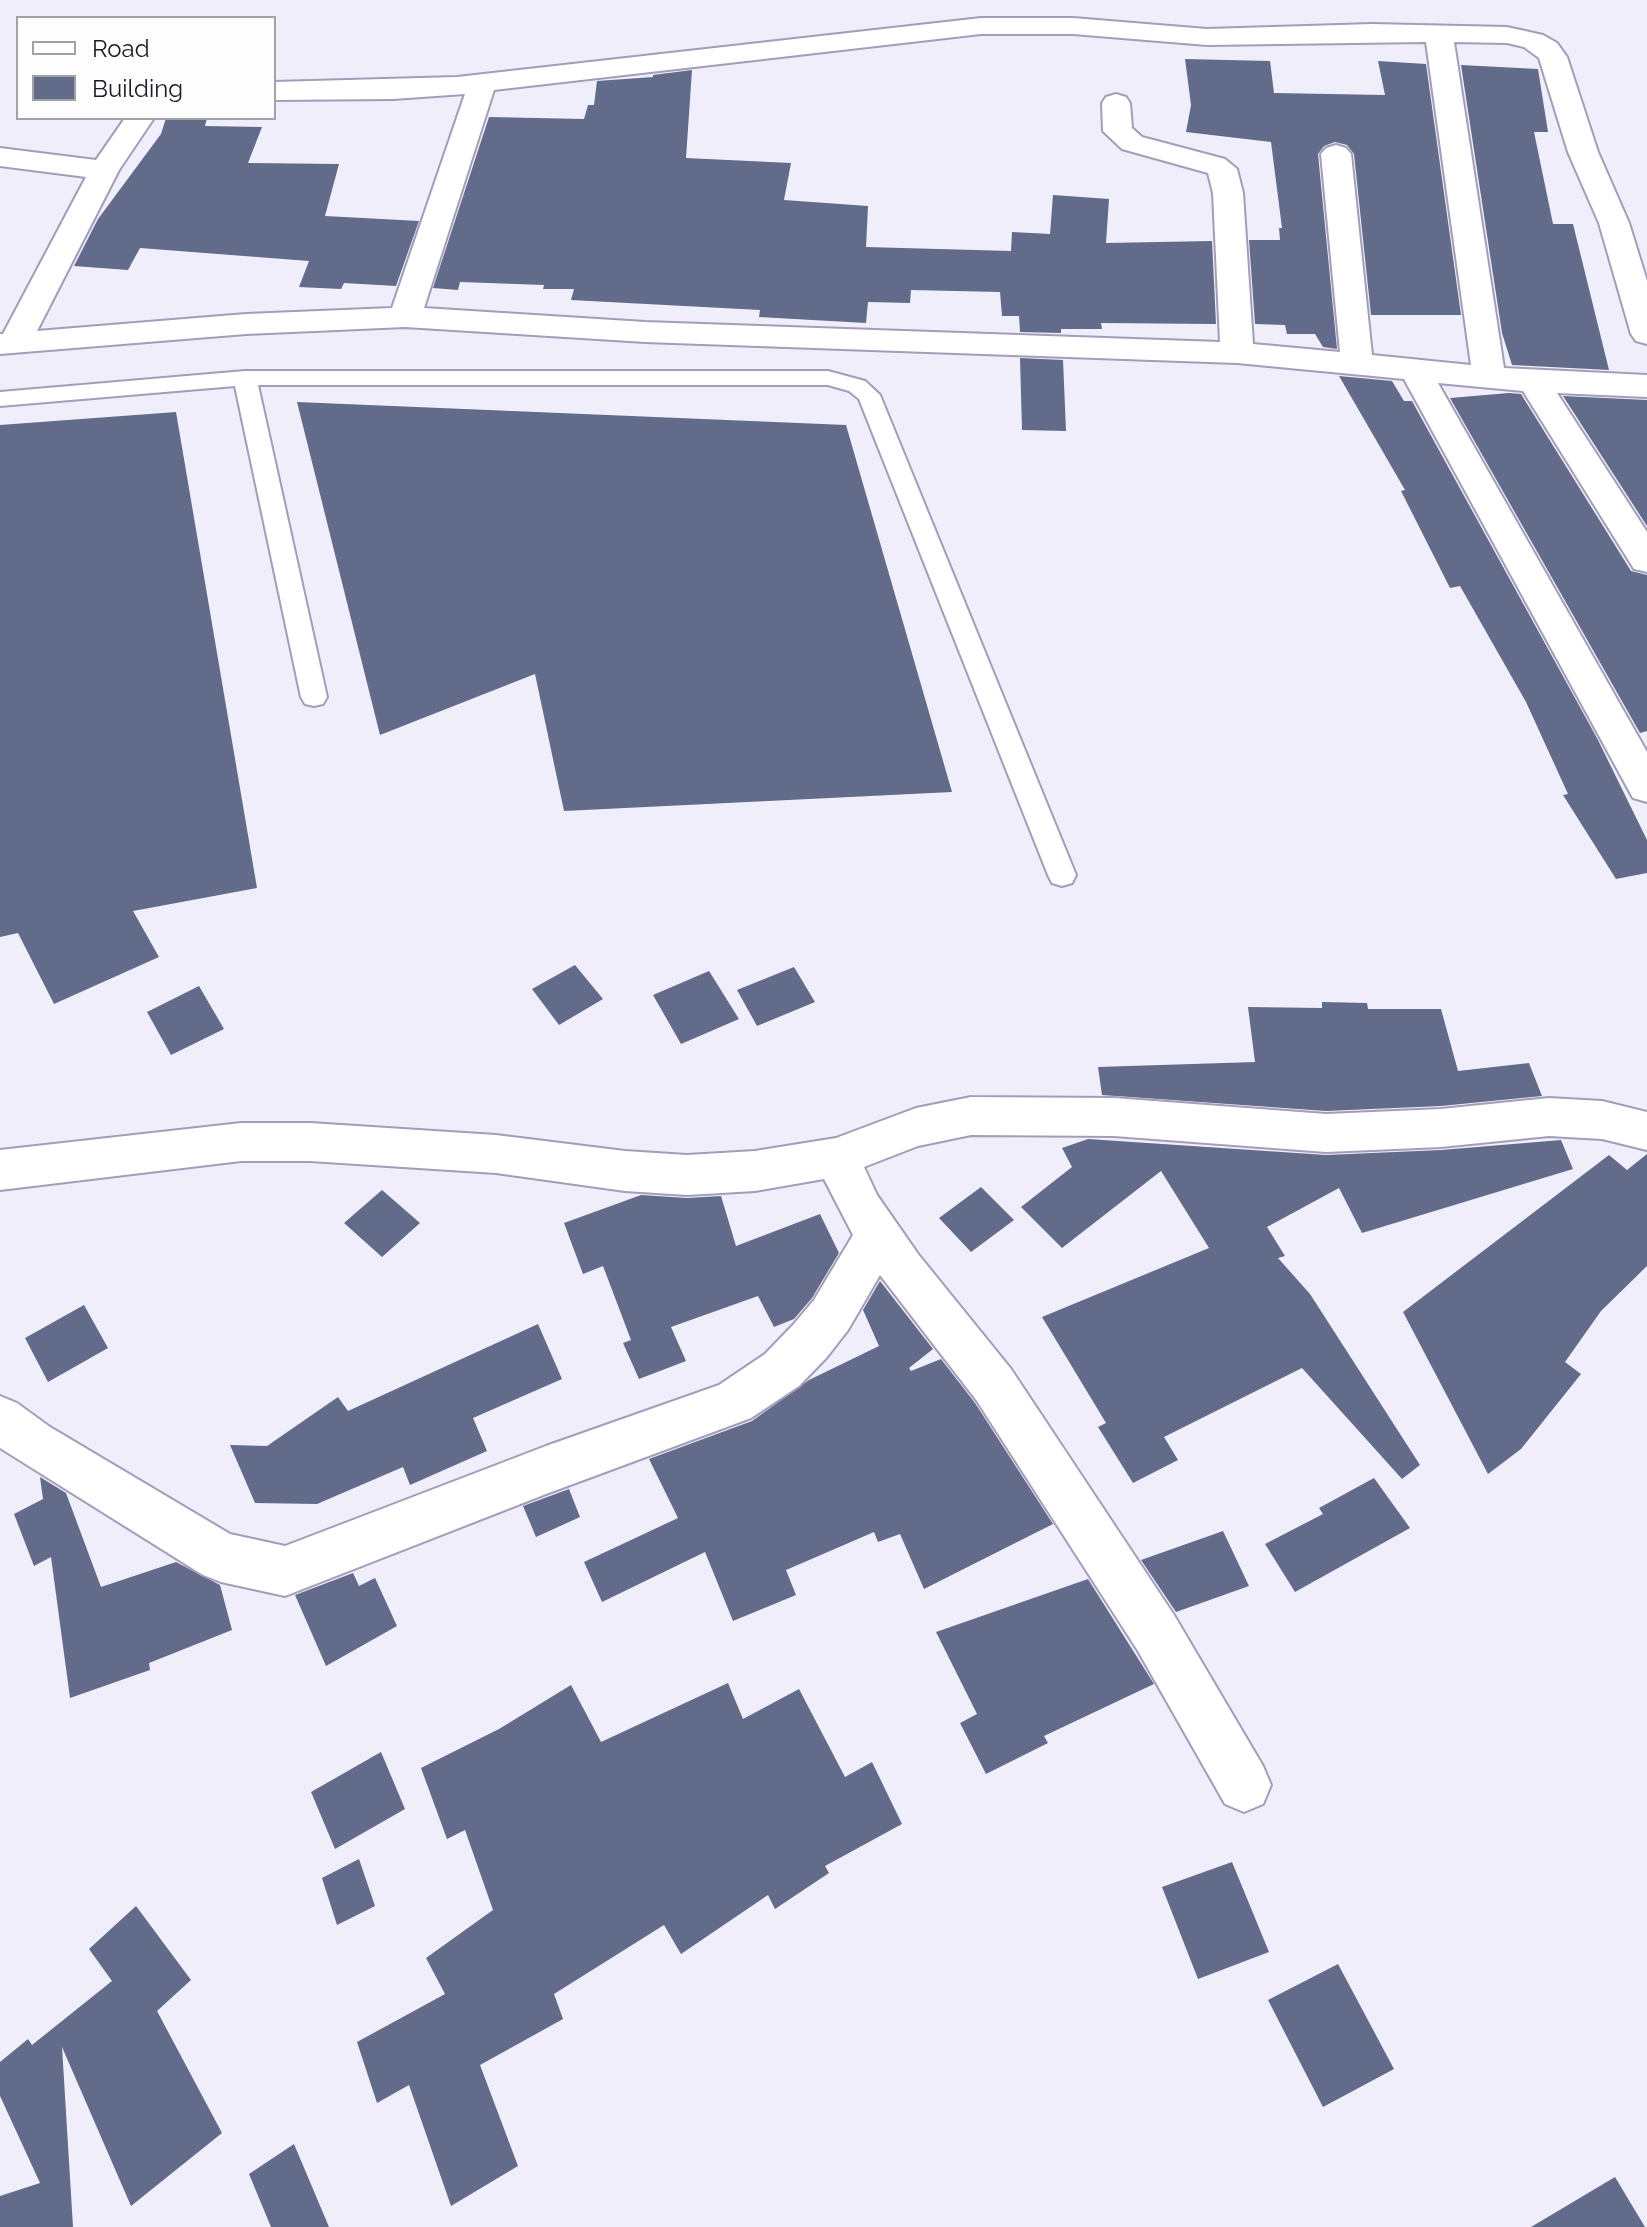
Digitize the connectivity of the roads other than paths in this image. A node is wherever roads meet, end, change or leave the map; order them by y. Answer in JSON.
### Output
{"nodes":[{"id":1,"x":1439,"y":33,"type":"junction"},
{"id":2,"x":482,"y":84,"type":"junction"},
{"id":3,"x":276,"y":91,"type":"edge"},
{"id":4,"x":1116,"y":103,"type":"dead end"},
{"id":5,"x":139,"y":120,"type":"edge"},
{"id":6,"x":1336,"y":154,"type":"dead end"},
{"id":7,"x":0,"y":157,"type":"edge"},
{"id":8,"x":104,"y":170,"type":"junction"},
{"id":9,"x":405,"y":317,"type":"junction"},
{"id":10,"x":1647,"y":334,"type":"edge"},
{"id":11,"x":7,"y":343,"type":"edge"},
{"id":12,"x":1237,"y":353,"type":"junction"},
{"id":13,"x":1357,"y":364,"type":"junction"},
{"id":14,"x":1415,"y":370,"type":"junction"},
{"id":15,"x":1489,"y":376,"type":"junction"},
{"id":16,"x":245,"y":378,"type":"junction"},
{"id":17,"x":1533,"y":381,"type":"junction"},
{"id":18,"x":1647,"y":386,"type":"edge"},
{"id":19,"x":0,"y":399,"type":"edge"},
{"id":20,"x":1647,"y":560,"type":"edge"},
{"id":21,"x":314,"y":697,"type":"dead end"},
{"id":22,"x":1642,"y":768,"type":"edge"},
{"id":23,"x":1062,"y":875,"type":"dead end"},
{"id":24,"x":1647,"y":1131,"type":"edge"},
{"id":25,"x":837,"y":1157,"type":"junction"},
{"id":26,"x":0,"y":1170,"type":"edge"},
{"id":27,"x":879,"y":1233,"type":"junction"},
{"id":28,"x":0,"y":1419,"type":"edge"},
{"id":29,"x":1244,"y":1785,"type":"dead end"}],
"edges":[{"from":1,"to":2,"type":"street"},
{"from":1,"to":10,"type":"street"},
{"from":1,"to":15,"type":"street"},
{"from":2,"to":3,"type":"street"},
{"from":2,"to":9,"type":"street"},
{"from":4,"to":12,"type":"street"},
{"from":5,"to":8,"type":"street"},
{"from":6,"to":13,"type":"street"},
{"from":7,"to":8,"type":"street"},
{"from":8,"to":11,"type":"street"},
{"from":9,"to":11,"type":"street"},
{"from":9,"to":12,"type":"street"},
{"from":12,"to":13,"type":"street"},
{"from":13,"to":14,"type":"street"},
{"from":14,"to":15,"type":"street"},
{"from":14,"to":22,"type":"street"},
{"from":15,"to":17,"type":"street"},
{"from":16,"to":19,"type":"lane"},
{"from":16,"to":21,"type":"lane"},
{"from":16,"to":23,"type":"lane"},
{"from":17,"to":18,"type":"street"},
{"from":17,"to":20,"type":"street"},
{"from":24,"to":25,"type":"street"},
{"from":25,"to":26,"type":"street"},
{"from":25,"to":27,"type":"street"},
{"from":27,"to":28,"type":"street"},
{"from":27,"to":29,"type":"street"}]}
